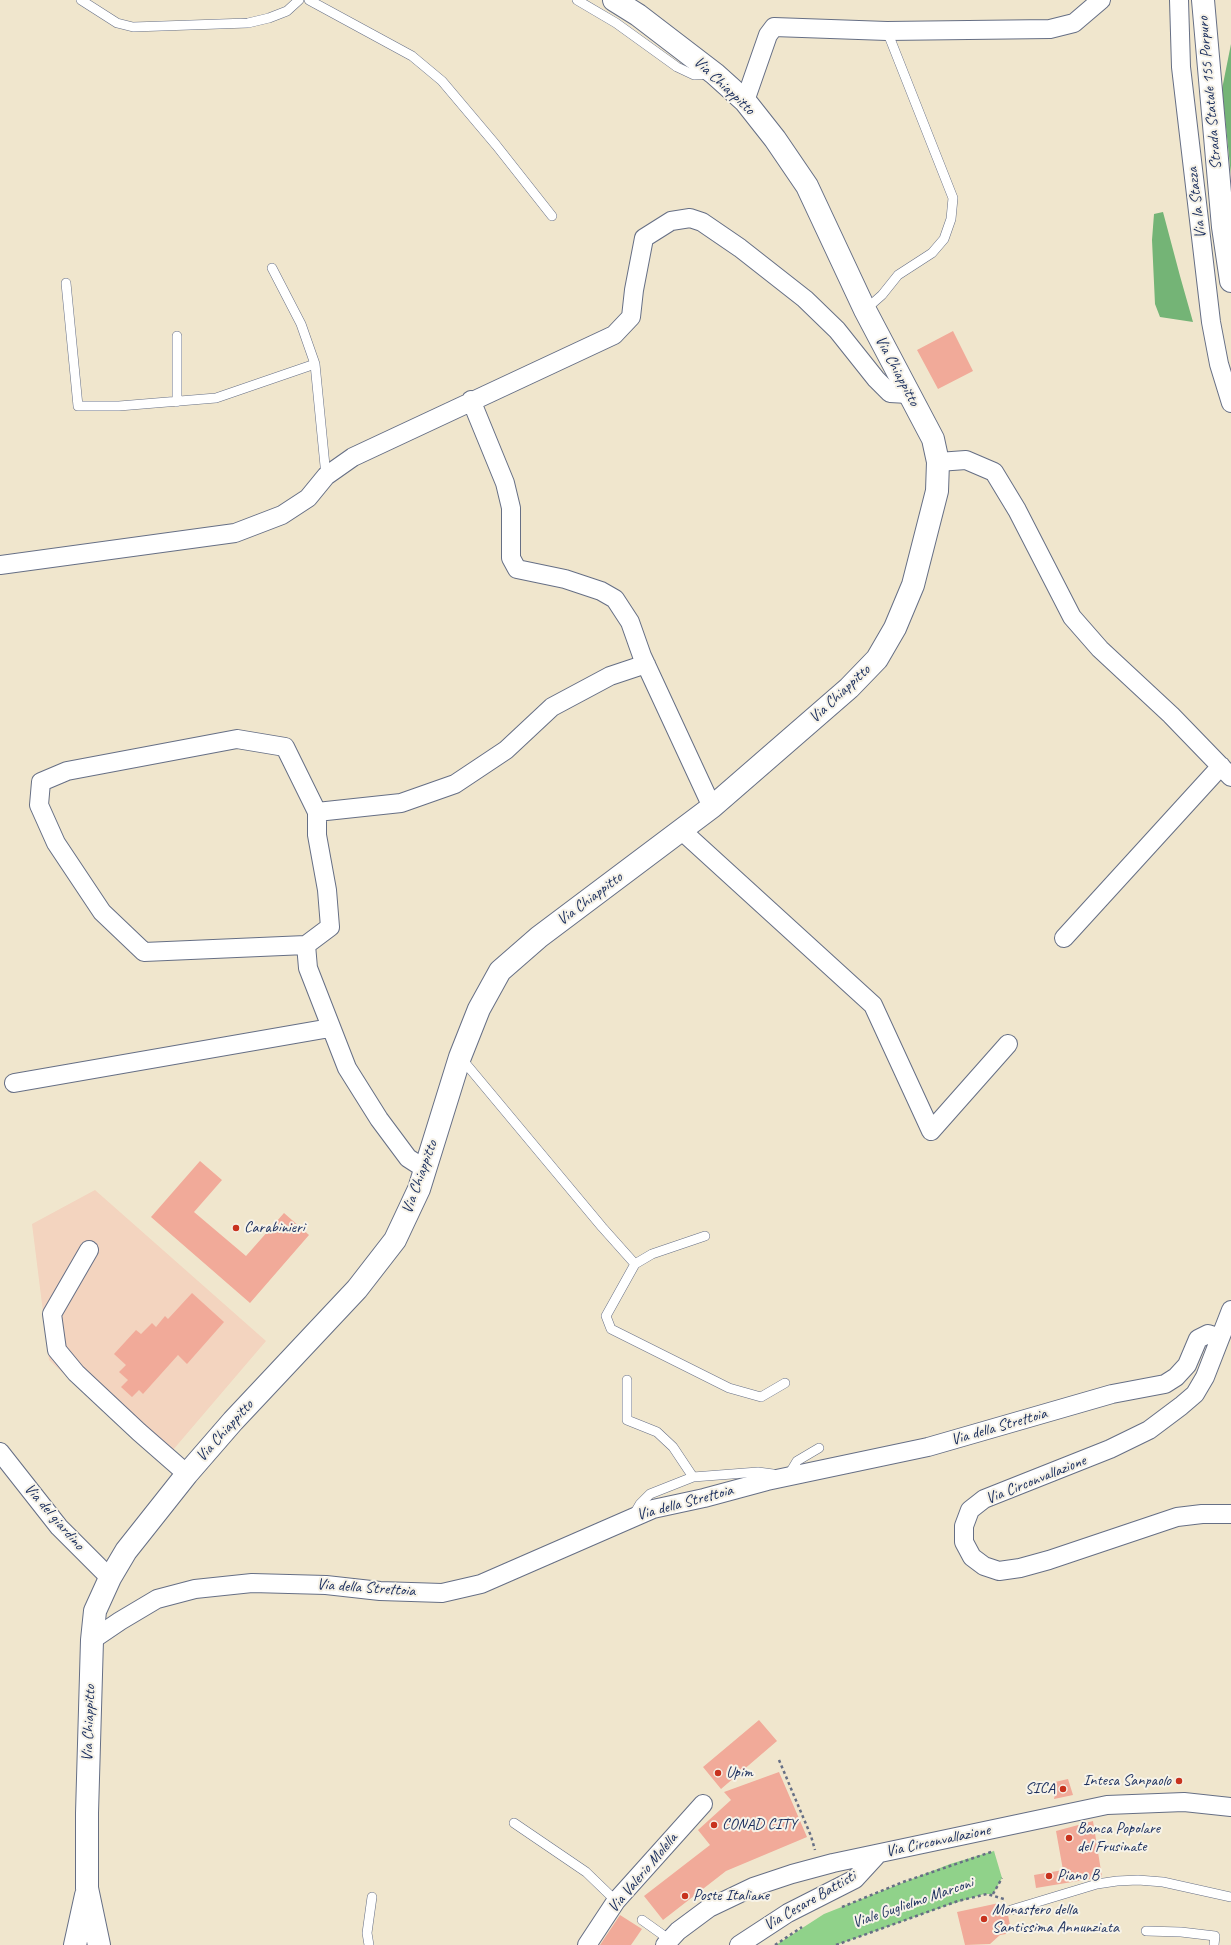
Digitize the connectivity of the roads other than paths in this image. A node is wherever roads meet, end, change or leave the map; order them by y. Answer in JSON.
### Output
{"nodes":[{"id":1,"x":81,"y":0,"type":"edge"},
{"id":2,"x":299,"y":0,"type":"edge"},
{"id":3,"x":309,"y":0,"type":"edge"},
{"id":4,"x":577,"y":0,"type":"edge"},
{"id":5,"x":614,"y":0,"type":"edge"},
{"id":6,"x":1101,"y":0,"type":"edge"},
{"id":7,"x":1179,"y":0,"type":"edge"},
{"id":8,"x":1203,"y":0,"type":"edge"},
{"id":9,"x":887,"y":31,"type":"junction"},
{"id":10,"x":715,"y":74,"type":"junction"},
{"id":11,"x":745,"y":101,"type":"junction"},
{"id":12,"x":552,"y":216,"type":"dead end"},
{"id":13,"x":272,"y":268,"type":"dead end"},
{"id":14,"x":1231,"y":281,"type":"edge"},
{"id":15,"x":66,"y":283,"type":"dead end"},
{"id":16,"x":865,"y":310,"type":"junction"},
{"id":17,"x":177,"y":336,"type":"dead end"},
{"id":18,"x":315,"y":364,"type":"junction"},
{"id":19,"x":908,"y":394,"type":"junction"},
{"id":20,"x":471,"y":400,"type":"junction"},
{"id":21,"x":177,"y":402,"type":"junction"},
{"id":22,"x":1231,"y":403,"type":"edge"},
{"id":23,"x":938,"y":462,"type":"junction"},
{"id":24,"x":326,"y":476,"type":"junction"},
{"id":25,"x":0,"y":565,"type":"edge"},
{"id":26,"x":646,"y":664,"type":"junction"},
{"id":27,"x":1226,"y":771,"type":"edge"},
{"id":28,"x":712,"y":806,"type":"junction"},
{"id":29,"x":317,"y":812,"type":"junction"},
{"id":30,"x":681,"y":830,"type":"junction"},
{"id":31,"x":1064,"y":938,"type":"dead end"},
{"id":32,"x":306,"y":945,"type":"junction"},
{"id":33,"x":330,"y":1028,"type":"junction"},
{"id":34,"x":1008,"y":1044,"type":"dead end"},
{"id":35,"x":460,"y":1057,"type":"junction"},
{"id":36,"x":14,"y":1083,"type":"dead end"},
{"id":37,"x":425,"y":1169,"type":"junction"},
{"id":38,"x":705,"y":1236,"type":"dead end"},
{"id":39,"x":89,"y":1250,"type":"dead end"},
{"id":40,"x":635,"y":1264,"type":"junction"},
{"id":41,"x":1231,"y":1310,"type":"edge"},
{"id":42,"x":1220,"y":1338,"type":"junction"},
{"id":43,"x":627,"y":1380,"type":"dead end"},
{"id":44,"x":785,"y":1383,"type":"dead end"},
{"id":45,"x":820,"y":1448,"type":"dead end"},
{"id":46,"x":0,"y":1452,"type":"edge"},
{"id":47,"x":187,"y":1474,"type":"junction"},
{"id":48,"x":788,"y":1476,"type":"junction"},
{"id":49,"x":693,"y":1477,"type":"junction"},
{"id":50,"x":1231,"y":1514,"type":"edge"},
{"id":51,"x":632,"y":1517,"type":"junction"},
{"id":52,"x":110,"y":1578,"type":"junction"},
{"id":53,"x":92,"y":1640,"type":"junction"},
{"id":54,"x":703,"y":1804,"type":"dead end"},
{"id":55,"x":1231,"y":1807,"type":"edge"},
{"id":56,"x":514,"y":1823,"type":"dead end"},
{"id":57,"x":878,"y":1854,"type":"junction"},
{"id":58,"x":836,"y":1862,"type":"junction"},
{"id":59,"x":843,"y":1885,"type":"junction"},
{"id":60,"x":87,"y":1888,"type":"junction"},
{"id":61,"x":372,"y":1897,"type":"dead end"},
{"id":62,"x":1231,"y":1897,"type":"edge"},
{"id":63,"x":616,"y":1901,"type":"junction"},
{"id":64,"x":1016,"y":1908,"type":"road end"},
{"id":65,"x":642,"y":1920,"type":"dead end"},
{"id":66,"x":1146,"y":1931,"type":"dead end"},
{"id":67,"x":668,"y":1942,"type":"edge"},
{"id":68,"x":75,"y":1945,"type":"edge"},
{"id":69,"x":99,"y":1945,"type":"edge"},
{"id":70,"x":368,"y":1945,"type":"edge"},
{"id":71,"x":587,"y":1945,"type":"edge"},
{"id":72,"x":739,"y":1945,"type":"edge"},
{"id":73,"x":1214,"y":1945,"type":"edge"}],
"edges":[{"from":1,"to":2,"type":"lane"},
{"from":3,"to":12,"type":"lane"},
{"from":4,"to":10,"type":"lane"},
{"from":5,"to":10,"type":"street","name":"Via Chiappitto"},
{"from":6,"to":9,"type":"street"},
{"from":7,"to":22,"type":"street","name":"Via la Stazza"},
{"from":8,"to":14,"type":"street","name":"Strada Statale 155 Porpuro"},
{"from":9,"to":11,"type":"street"},
{"from":9,"to":16,"type":"lane"},
{"from":10,"to":11,"type":"street","name":"Via Chiappitto"},
{"from":11,"to":16,"type":"street","name":"Via Chiappitto"},
{"from":13,"to":18,"type":"lane"},
{"from":15,"to":21,"type":"lane"},
{"from":16,"to":19,"type":"street","name":"Via Chiappitto"},
{"from":17,"to":21,"type":"lane"},
{"from":18,"to":21,"type":"lane"},
{"from":18,"to":24,"type":"lane"},
{"from":19,"to":20,"type":"street"},
{"from":19,"to":23,"type":"street","name":"Via Chiappitto"},
{"from":20,"to":24,"type":"street"},
{"from":20,"to":26,"type":"street"},
{"from":23,"to":27,"type":"street"},
{"from":23,"to":28,"type":"street","name":"Via Chiappitto"},
{"from":24,"to":25,"type":"street"},
{"from":26,"to":28,"type":"street"},
{"from":26,"to":29,"type":"street"},
{"from":27,"to":31,"type":"street"},
{"from":28,"to":30,"type":"street","name":"Via Chiappitto"},
{"from":29,"to":32,"type":"street"},
{"from":29,"to":32,"type":"street"},
{"from":30,"to":34,"type":"street"},
{"from":30,"to":35,"type":"street","name":"Via Chiappitto"},
{"from":32,"to":33,"type":"street"},
{"from":33,"to":36,"type":"street"},
{"from":33,"to":37,"type":"street"},
{"from":35,"to":37,"type":"street","name":"Via Chiappitto"},
{"from":35,"to":40,"type":"lane"},
{"from":37,"to":47,"type":"street","name":"Via Chiappitto"},
{"from":38,"to":40,"type":"lane"},
{"from":39,"to":47,"type":"street"},
{"from":40,"to":44,"type":"lane"},
{"from":41,"to":42,"type":"street","name":"Via Circonvallazione"},
{"from":42,"to":48,"type":"street","name":"Via della Strettoia"},
{"from":42,"to":50,"type":"street","name":"Via Circonvallazione"},
{"from":43,"to":49,"type":"lane"},
{"from":45,"to":48,"type":"lane"},
{"from":46,"to":52,"type":"street","name":"Via del giardino"},
{"from":47,"to":52,"type":"street","name":"Via Chiappitto"},
{"from":48,"to":49,"type":"lane"},
{"from":48,"to":51,"type":"street","name":"Via della Strettoia"},
{"from":49,"to":51,"type":"lane"},
{"from":51,"to":53,"type":"street","name":"Via della Strettoia"},
{"from":52,"to":53,"type":"street","name":"Via Chiappitto"},
{"from":53,"to":60,"type":"street","name":"Via Chiappitto"},
{"from":54,"to":63,"type":"street","name":"Via Valerio Molella"},
{"from":55,"to":57,"type":"street","name":"Via Circonvallazione"},
{"from":56,"to":63,"type":"lane"},
{"from":57,"to":58,"type":"street","name":"Via Circonvallazione"},
{"from":57,"to":59,"type":"street","name":"Via Cesare Battisti"},
{"from":58,"to":59,"type":"street"},
{"from":58,"to":67,"type":"street","name":"Via Circonvallazione"},
{"from":59,"to":72,"type":"street","name":"Via Cesare Battisti"},
{"from":60,"to":68,"type":"street"},
{"from":60,"to":69,"type":"street"},
{"from":61,"to":70,"type":"lane"},
{"from":62,"to":64,"type":"lane"},
{"from":63,"to":71,"type":"street","name":"Via Valerio Molella"},
{"from":65,"to":67,"type":"lane"},
{"from":66,"to":73,"type":"lane"}]}
